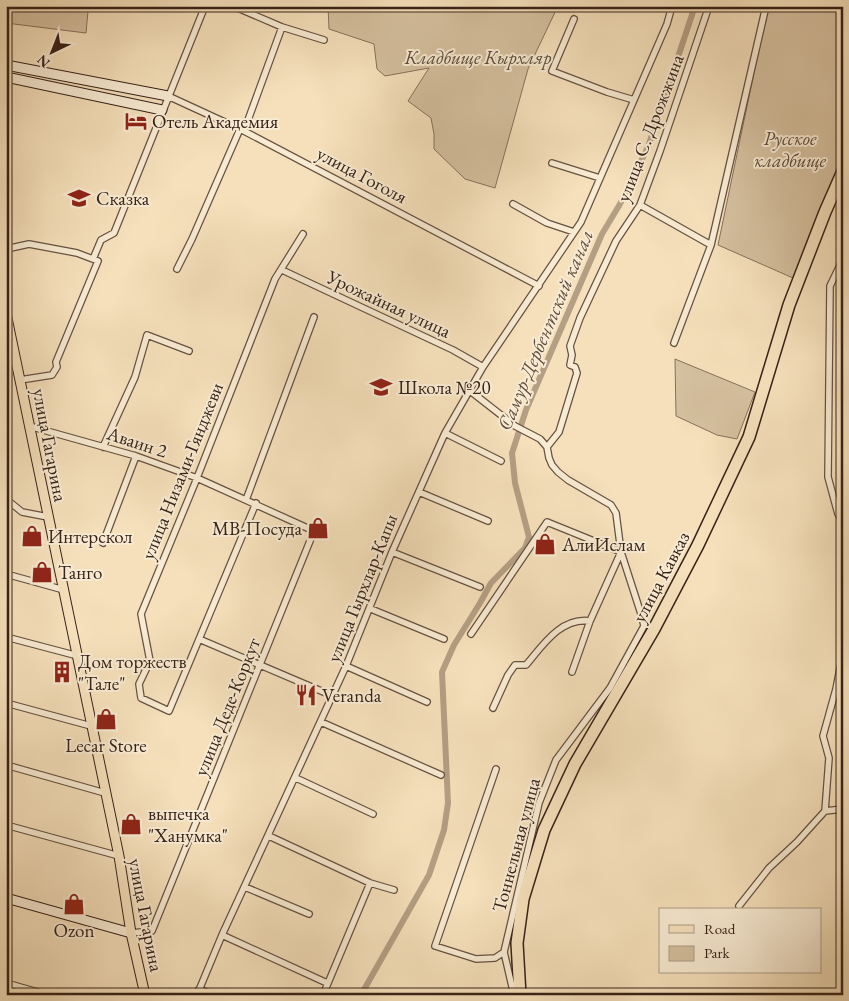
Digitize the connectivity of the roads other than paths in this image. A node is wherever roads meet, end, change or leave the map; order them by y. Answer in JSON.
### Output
{"nodes":[{"id":1,"x":205,"y":6,"type":"edge"},
{"id":2,"x":232,"y":6,"type":"edge"},
{"id":3,"x":672,"y":6,"type":"edge"},
{"id":4,"x":709,"y":6,"type":"edge"},
{"id":5,"x":766,"y":6,"type":"edge"},
{"id":6,"x":574,"y":19,"type":"dead end"},
{"id":7,"x":282,"y":27,"type":"junction"},
{"id":8,"x":324,"y":40,"type":"dead end"},
{"id":9,"x":6,"y":65,"type":"edge"},
{"id":10,"x":6,"y":77,"type":"edge"},
{"id":11,"x":168,"y":96,"type":"junction"},
{"id":12,"x":634,"y":100,"type":"junction"},
{"id":13,"x":162,"y":110,"type":"junction"},
{"id":14,"x":242,"y":130,"type":"junction"},
{"id":15,"x":552,"y":163,"type":"dead end"},
{"id":16,"x":843,"y":172,"type":"edge"},
{"id":17,"x":600,"y":178,"type":"junction"},
{"id":18,"x":513,"y":204,"type":"dead end"},
{"id":19,"x":640,"y":205,"type":"junction"},
{"id":20,"x":574,"y":232,"type":"junction"},
{"id":21,"x":304,"y":234,"type":"dead end"},
{"id":22,"x":711,"y":245,"type":"junction"},
{"id":23,"x":6,"y":249,"type":"edge"},
{"id":24,"x":843,"y":259,"type":"edge"},
{"id":25,"x":96,"y":260,"type":"junction"},
{"id":26,"x":177,"y":269,"type":"dead end"},
{"id":27,"x":282,"y":270,"type":"junction"},
{"id":28,"x":539,"y":286,"type":"junction"},
{"id":29,"x":6,"y":313,"type":"edge"},
{"id":30,"x":314,"y":317,"type":"dead end"},
{"id":31,"x":674,"y":344,"type":"dead end"},
{"id":32,"x":189,"y":351,"type":"dead end"},
{"id":33,"x":483,"y":367,"type":"junction"},
{"id":34,"x":20,"y":380,"type":"junction"},
{"id":35,"x":469,"y":390,"type":"junction"},
{"id":36,"x":29,"y":426,"type":"junction"},
{"id":37,"x":446,"y":433,"type":"junction"},
{"id":38,"x":103,"y":447,"type":"junction"},
{"id":39,"x":547,"y":447,"type":"junction"},
{"id":40,"x":136,"y":456,"type":"junction"},
{"id":41,"x":501,"y":461,"type":"dead end"},
{"id":42,"x":196,"y":478,"type":"junction"},
{"id":43,"x":419,"y":492,"type":"junction"},
{"id":44,"x":6,"y":499,"type":"edge"},
{"id":45,"x":246,"y":500,"type":"junction"},
{"id":46,"x":256,"y":503,"type":"junction"},
{"id":47,"x":48,"y":517,"type":"junction"},
{"id":48,"x":488,"y":522,"type":"dead end"},
{"id":49,"x":843,"y":522,"type":"edge"},
{"id":50,"x":314,"y":531,"type":"joint"},
{"id":51,"x":103,"y":543,"type":"dead end"},
{"id":52,"x":392,"y":552,"type":"junction"},
{"id":53,"x":621,"y":552,"type":"junction"},
{"id":54,"x":6,"y":574,"type":"edge"},
{"id":55,"x":480,"y":587,"type":"dead end"},
{"id":56,"x":64,"y":590,"type":"junction"},
{"id":57,"x":370,"y":609,"type":"junction"},
{"id":58,"x":642,"y":616,"type":"junction"},
{"id":59,"x":590,"y":621,"type":"junction"},
{"id":60,"x":654,"y":629,"type":"junction"},
{"id":61,"x":470,"y":634,"type":"dead end"},
{"id":62,"x":6,"y":636,"type":"edge"},
{"id":63,"x":199,"y":639,"type":"junction"},
{"id":64,"x":444,"y":639,"type":"dead end"},
{"id":65,"x":843,"y":653,"type":"edge"},
{"id":66,"x":78,"y":656,"type":"junction"},
{"id":67,"x":260,"y":665,"type":"junction"},
{"id":68,"x":346,"y":666,"type":"junction"},
{"id":69,"x":572,"y":672,"type":"dead end"},
{"id":70,"x":836,"y":689,"type":"junction"},
{"id":71,"x":843,"y":694,"type":"edge"},
{"id":72,"x":333,"y":696,"type":"junction"},
{"id":73,"x":6,"y":702,"type":"edge"},
{"id":74,"x":427,"y":702,"type":"dead end"},
{"id":75,"x":493,"y":708,"type":"dead end"},
{"id":76,"x":321,"y":722,"type":"junction"},
{"id":77,"x":91,"y":726,"type":"junction"},
{"id":78,"x":6,"y":764,"type":"edge"},
{"id":79,"x":496,"y":769,"type":"dead end"},
{"id":80,"x":441,"y":775,"type":"dead end"},
{"id":81,"x":296,"y":778,"type":"junction"},
{"id":82,"x":105,"y":793,"type":"junction"},
{"id":83,"x":843,"y":809,"type":"edge"},
{"id":84,"x":825,"y":811,"type":"junction"},
{"id":85,"x":373,"y":814,"type":"dead end"},
{"id":86,"x":6,"y":825,"type":"edge"},
{"id":87,"x":269,"y":836,"type":"junction"},
{"id":88,"x":118,"y":856,"type":"junction"},
{"id":89,"x":370,"y":883,"type":"junction"},
{"id":90,"x":245,"y":887,"type":"junction"},
{"id":91,"x":394,"y":890,"type":"dead end"},
{"id":92,"x":6,"y":898,"type":"edge"},
{"id":93,"x":738,"y":906,"type":"dead end"},
{"id":94,"x":309,"y":914,"type":"dead end"},
{"id":95,"x":132,"y":933,"type":"junction"},
{"id":96,"x":222,"y":935,"type":"junction"},
{"id":97,"x":504,"y":952,"type":"junction"},
{"id":98,"x":6,"y":983,"type":"edge"},
{"id":99,"x":327,"y":983,"type":"junction"},
{"id":100,"x":198,"y":992,"type":"edge"},
{"id":101,"x":48,"y":995,"type":"edge"},
{"id":102,"x":144,"y":995,"type":"edge"},
{"id":103,"x":213,"y":995,"type":"edge"},
{"id":104,"x":323,"y":995,"type":"edge"},
{"id":105,"x":514,"y":995,"type":"edge"},
{"id":106,"x":520,"y":995,"type":"edge"}],
"edges":[{"from":1,"to":11,"type":"street"},
{"from":2,"to":7,"type":"street"},
{"from":3,"to":12,"type":"street","name":"улица С. Дрожжина"},
{"from":4,"to":19,"type":"street","name":"улица С. Дрожжина"},
{"from":5,"to":22,"type":"street"},
{"from":6,"to":12,"type":"street"},
{"from":7,"to":8,"type":"street"},
{"from":7,"to":14,"type":"street"},
{"from":9,"to":11,"type":"street"},
{"from":10,"to":13,"type":"street"},
{"from":11,"to":13,"type":"street"},
{"from":11,"to":14,"type":"street","name":"улица Гоголя"},
{"from":12,"to":17,"type":"street","name":"улица С. Дрожжина"},
{"from":13,"to":25,"type":"street"},
{"from":14,"to":26,"type":"street"},
{"from":14,"to":28,"type":"street","name":"улица Гоголя"},
{"from":15,"to":17,"type":"street"},
{"from":16,"to":60,"type":"highway","name":"улица Кавказ"},
{"from":17,"to":20,"type":"street","name":"улица С. Дрожжина"},
{"from":18,"to":20,"type":"street"},
{"from":19,"to":22,"type":"street"},
{"from":19,"to":39,"type":"street","name":"улица С. Дрожжина"},
{"from":20,"to":28,"type":"street","name":"улица С. Дрожжина"},
{"from":21,"to":27,"type":"street","name":"улица Низами-Гянджеви"},
{"from":22,"to":31,"type":"street"},
{"from":23,"to":25,"type":"street"},
{"from":24,"to":49,"type":"street"},
{"from":25,"to":34,"type":"street"},
{"from":27,"to":33,"type":"street","name":"Урожайная улица"},
{"from":27,"to":42,"type":"street","name":"улица Низами-Гянджеви"},
{"from":28,"to":33,"type":"street","name":"улица Гырхлар-Капы"},
{"from":29,"to":34,"type":"main road","name":"улица Гагарина"},
{"from":30,"to":45,"type":"street"},
{"from":32,"to":38,"type":"street"},
{"from":33,"to":35,"type":"street","name":"улица Гырхлар-Капы"},
{"from":34,"to":36,"type":"main road","name":"улица Гагарина"},
{"from":35,"to":37,"type":"street","name":"улица Гырхлар-Капы"},
{"from":35,"to":39,"type":"street"},
{"from":36,"to":38,"type":"street","name":"Аваин 2"},
{"from":36,"to":47,"type":"main road","name":"улица Гагарина"},
{"from":37,"to":41,"type":"street"},
{"from":37,"to":43,"type":"street","name":"улица Гырхлар-Капы"},
{"from":38,"to":40,"type":"street","name":"Аваин 2"},
{"from":39,"to":53,"type":"street","name":"Тоннельная улица"},
{"from":40,"to":42,"type":"street","name":"Аваин 2"},
{"from":40,"to":51,"type":"street"},
{"from":42,"to":45,"type":"street","name":"Аваин 2"},
{"from":42,"to":63,"type":"street","name":"улица Низами-Гянджеви"},
{"from":43,"to":48,"type":"street"},
{"from":43,"to":52,"type":"street","name":"улица Гырхлар-Капы"},
{"from":44,"to":47,"type":"street"},
{"from":45,"to":46,"type":"street","name":"Аваин 2"},
{"from":46,"to":50,"type":"street","name":"Аваин 2"},
{"from":46,"to":63,"type":"street"},
{"from":47,"to":56,"type":"main road","name":"улица Гагарина"},
{"from":50,"to":67,"type":"street","name":"улица Деде-Коркут"},
{"from":52,"to":55,"type":"street"},
{"from":52,"to":57,"type":"street","name":"улица Гырхлар-Капы"},
{"from":53,"to":58,"type":"street","name":"Тоннельная улица"},
{"from":53,"to":59,"type":"street"},
{"from":53,"to":61,"type":"street"},
{"from":54,"to":56,"type":"street"},
{"from":56,"to":66,"type":"main road","name":"улица Гагарина"},
{"from":57,"to":64,"type":"street"},
{"from":57,"to":68,"type":"street","name":"улица Гырхлар-Капы"},
{"from":58,"to":60,"type":"street"},
{"from":58,"to":97,"type":"street","name":"Тоннельная улица"},
{"from":59,"to":69,"type":"street"},
{"from":59,"to":75,"type":"street"},
{"from":60,"to":106,"type":"highway","name":"улица Кавказ"},
{"from":62,"to":66,"type":"street"},
{"from":63,"to":67,"type":"street"},
{"from":65,"to":70,"type":"street"},
{"from":66,"to":77,"type":"main road","name":"улица Гагарина"},
{"from":67,"to":72,"type":"street"},
{"from":67,"to":95,"type":"street","name":"улица Деде-Коркут"},
{"from":68,"to":72,"type":"street","name":"улица Гырхлар-Капы"},
{"from":68,"to":74,"type":"street"},
{"from":70,"to":71,"type":"street"},
{"from":70,"to":84,"type":"street"},
{"from":72,"to":76,"type":"street","name":"улица Гырхлар-Капы"},
{"from":73,"to":77,"type":"street"},
{"from":76,"to":80,"type":"street"},
{"from":76,"to":81,"type":"street","name":"улица Гырхлар-Капы"},
{"from":77,"to":82,"type":"main road","name":"улица Гагарина"},
{"from":78,"to":82,"type":"street"},
{"from":79,"to":97,"type":"street","name":"Тоннельная улица"},
{"from":81,"to":85,"type":"street"},
{"from":81,"to":87,"type":"street","name":"улица Гырхлар-Капы"},
{"from":82,"to":88,"type":"main road","name":"улица Гагарина"},
{"from":83,"to":84,"type":"street"},
{"from":84,"to":93,"type":"street"},
{"from":86,"to":88,"type":"street"},
{"from":87,"to":89,"type":"street"},
{"from":87,"to":90,"type":"street","name":"улица Гырхлар-Капы"},
{"from":88,"to":95,"type":"main road","name":"улица Гагарина"},
{"from":89,"to":91,"type":"street"},
{"from":89,"to":99,"type":"street"},
{"from":90,"to":94,"type":"street"},
{"from":90,"to":96,"type":"street","name":"улица Гырхлар-Капы"},
{"from":92,"to":95,"type":"street"},
{"from":95,"to":102,"type":"main road","name":"улица Гагарина"},
{"from":96,"to":99,"type":"street"},
{"from":96,"to":100,"type":"street","name":"улица Гырхлар-Капы"},
{"from":97,"to":105,"type":"street"},
{"from":98,"to":101,"type":"street"},
{"from":99,"to":104,"type":"street"},
{"from":100,"to":103,"type":"street"}]}
